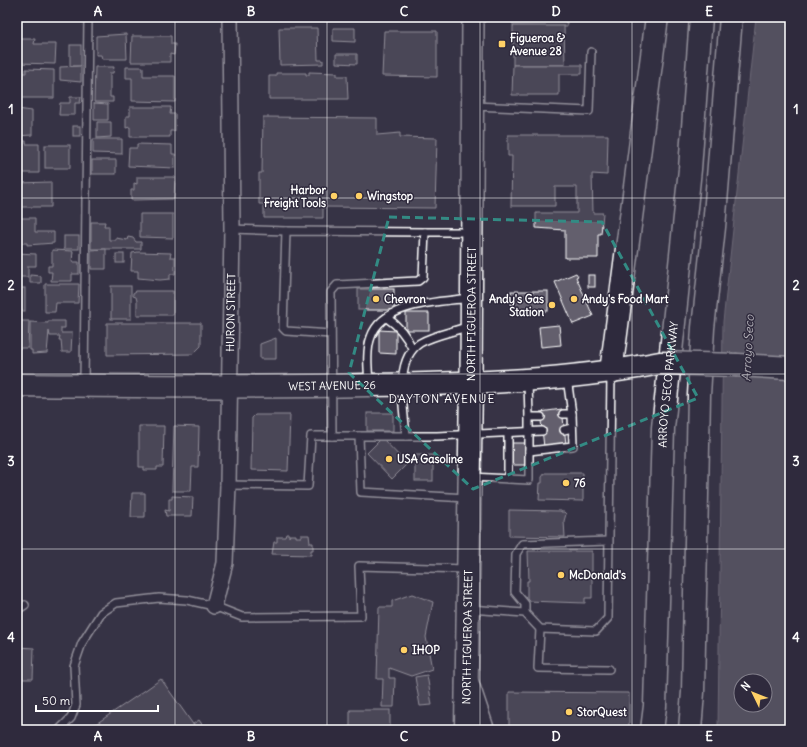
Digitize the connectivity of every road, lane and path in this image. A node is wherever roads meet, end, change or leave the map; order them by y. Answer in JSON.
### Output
{"nodes":[{"id":1,"x":88,"y":17,"type":"edge"},
{"id":2,"x":230,"y":17,"type":"edge"},
{"id":3,"x":473,"y":17,"type":"edge"},
{"id":4,"x":657,"y":17,"type":"edge"},
{"id":5,"x":702,"y":17,"type":"edge"},
{"id":6,"x":731,"y":17,"type":"edge"},
{"id":7,"x":591,"y":52,"type":"dead end"},
{"id":8,"x":474,"y":106,"type":"junction"},
{"id":9,"x":232,"y":229,"type":"junction"},
{"id":10,"x":286,"y":231,"type":"junction"},
{"id":11,"x":425,"y":232,"type":"junction"},
{"id":12,"x":473,"y":232,"type":"junction"},
{"id":13,"x":472,"y":298,"type":"junction"},
{"id":14,"x":387,"y":318,"type":"junction"},
{"id":15,"x":472,"y":326,"type":"junction"},
{"id":16,"x":331,"y":334,"type":"junction"},
{"id":17,"x":412,"y":348,"type":"junction"},
{"id":18,"x":790,"y":368,"type":"edge"},
{"id":19,"x":611,"y":372,"type":"junction"},
{"id":20,"x":566,"y":376,"type":"junction"},
{"id":21,"x":528,"y":380,"type":"junction"},
{"id":22,"x":471,"y":383,"type":"junction"},
{"id":23,"x":17,"y":385,"type":"edge"},
{"id":24,"x":369,"y":385,"type":"junction"},
{"id":25,"x":84,"y":386,"type":"junction"},
{"id":26,"x":331,"y":386,"type":"junction"},
{"id":27,"x":402,"y":386,"type":"junction"},
{"id":28,"x":230,"y":387,"type":"junction"},
{"id":29,"x":562,"y":414,"type":"dead end"},
{"id":30,"x":572,"y":414,"type":"junction"},
{"id":31,"x":541,"y":417,"type":"dead end"},
{"id":32,"x":529,"y":418,"type":"junction"},
{"id":33,"x":572,"y":428,"type":"junction"},
{"id":34,"x":564,"y":430,"type":"dead end"},
{"id":35,"x":542,"y":431,"type":"dead end"},
{"id":36,"x":508,"y":433,"type":"junction"},
{"id":37,"x":529,"y":433,"type":"junction"},
{"id":38,"x":470,"y":434,"type":"junction"},
{"id":39,"x":332,"y":436,"type":"junction"},
{"id":40,"x":359,"y":436,"type":"junction"},
{"id":41,"x":406,"y":436,"type":"junction"},
{"id":42,"x":529,"y":451,"type":"junction"},
{"id":43,"x":508,"y":479,"type":"junction"},
{"id":44,"x":228,"y":485,"type":"junction"},
{"id":45,"x":470,"y":488,"type":"junction"},
{"id":46,"x":608,"y":541,"type":"junction"},
{"id":47,"x":468,"y":570,"type":"junction"},
{"id":48,"x":25,"y":605,"type":"dead end"},
{"id":49,"x":214,"y":606,"type":"junction"},
{"id":50,"x":468,"y":609,"type":"junction"},
{"id":51,"x":17,"y":610,"type":"edge"},
{"id":52,"x":525,"y":613,"type":"junction"},
{"id":53,"x":540,"y":629,"type":"junction"},
{"id":54,"x":609,"y":669,"type":"dead end"},
{"id":55,"x":467,"y":682,"type":"junction"},
{"id":56,"x":693,"y":692,"type":"junction"},
{"id":57,"x":59,"y":730,"type":"edge"},
{"id":58,"x":466,"y":730,"type":"edge"},
{"id":59,"x":483,"y":730,"type":"edge"},
{"id":60,"x":652,"y":730,"type":"edge"},
{"id":61,"x":690,"y":730,"type":"edge"},
{"id":62,"x":695,"y":730,"type":"edge"}],
"edges":[{"from":1,"to":25,"type":"lane"},
{"from":2,"to":9,"type":"street","name":"HURON STREET"},
{"from":3,"to":8,"type":"main road","name":"NORTH FIGUEROA STREET"},
{"from":4,"to":19,"type":"main road"},
{"from":5,"to":60,"type":"main road","name":"ARROYO SECO PARKWAY"},
{"from":6,"to":56,"type":"main road"},
{"from":7,"to":8,"type":"lane"},
{"from":8,"to":12,"type":"main road","name":"NORTH FIGUEROA STREET"},
{"from":9,"to":10,"type":"lane"},
{"from":9,"to":28,"type":"street","name":"HURON STREET"},
{"from":10,"to":11,"type":"lane"},
{"from":10,"to":16,"type":"lane"},
{"from":11,"to":12,"type":"lane"},
{"from":11,"to":16,"type":"lane"},
{"from":12,"to":13,"type":"main road","name":"NORTH FIGUEROA STREET"},
{"from":13,"to":14,"type":"lane"},
{"from":13,"to":15,"type":"main road","name":"NORTH FIGUEROA STREET"},
{"from":14,"to":17,"type":"lane"},
{"from":14,"to":24,"type":"lane"},
{"from":15,"to":17,"type":"lane"},
{"from":15,"to":22,"type":"main road","name":"NORTH FIGUEROA STREET"},
{"from":16,"to":26,"type":"lane"},
{"from":17,"to":27,"type":"lane"},
{"from":18,"to":19,"type":"main road","name":"WEST AVENUE 26","bridge":true},
{"from":19,"to":20,"type":"main road","name":"WEST AVENUE 26"},
{"from":19,"to":46,"type":"lane"},
{"from":20,"to":21,"type":"main road","name":"WEST AVENUE 26"},
{"from":20,"to":30,"type":"lane"},
{"from":21,"to":22,"type":"main road","name":"WEST AVENUE 26"},
{"from":21,"to":32,"type":"lane"},
{"from":22,"to":27,"type":"main road","name":"WEST AVENUE 26"},
{"from":22,"to":38,"type":"main road","name":"NORTH FIGUEROA STREET"},
{"from":23,"to":25,"type":"main road","name":"WEST AVENUE 26"},
{"from":24,"to":26,"type":"main road","name":"WEST AVENUE 26"},
{"from":24,"to":27,"type":"main road","name":"WEST AVENUE 26"},
{"from":25,"to":28,"type":"main road","name":"WEST AVENUE 26"},
{"from":26,"to":28,"type":"main road","name":"WEST AVENUE 26"},
{"from":26,"to":39,"type":"lane"},
{"from":27,"to":41,"type":"lane"},
{"from":28,"to":44,"type":"street","name":"HURON STREET"},
{"from":29,"to":30,"type":"lane"},
{"from":30,"to":33,"type":"lane"},
{"from":31,"to":32,"type":"lane"},
{"from":32,"to":37,"type":"lane"},
{"from":33,"to":34,"type":"lane"},
{"from":33,"to":42,"type":"lane"},
{"from":35,"to":37,"type":"lane"},
{"from":36,"to":37,"type":"lane"},
{"from":36,"to":38,"type":"lane"},
{"from":36,"to":43,"type":"lane"},
{"from":37,"to":42,"type":"lane"},
{"from":38,"to":41,"type":"lane"},
{"from":38,"to":45,"type":"main road","name":"NORTH FIGUEROA STREET"},
{"from":39,"to":40,"type":"lane"},
{"from":39,"to":44,"type":"lane"},
{"from":40,"to":41,"type":"lane"},
{"from":40,"to":45,"type":"lane"},
{"from":42,"to":43,"type":"lane"},
{"from":43,"to":45,"type":"lane"},
{"from":44,"to":49,"type":"street","name":"HURON STREET"},
{"from":45,"to":47,"type":"main road","name":"NORTH FIGUEROA STREET"},
{"from":46,"to":52,"type":"lane"},
{"from":46,"to":53,"type":"lane"},
{"from":47,"to":49,"type":"lane"},
{"from":47,"to":50,"type":"main road","name":"NORTH FIGUEROA STREET"},
{"from":48,"to":51,"type":"lane"},
{"from":49,"to":57,"type":"lane"},
{"from":50,"to":52,"type":"lane"},
{"from":50,"to":55,"type":"main road","name":"NORTH FIGUEROA STREET"},
{"from":52,"to":53,"type":"lane"},
{"from":53,"to":54,"type":"lane"},
{"from":55,"to":58,"type":"main road","name":"NORTH FIGUEROA STREET"},
{"from":55,"to":59,"type":"main road"},
{"from":56,"to":61,"type":"main road"},
{"from":56,"to":62,"type":"main road"}]}
